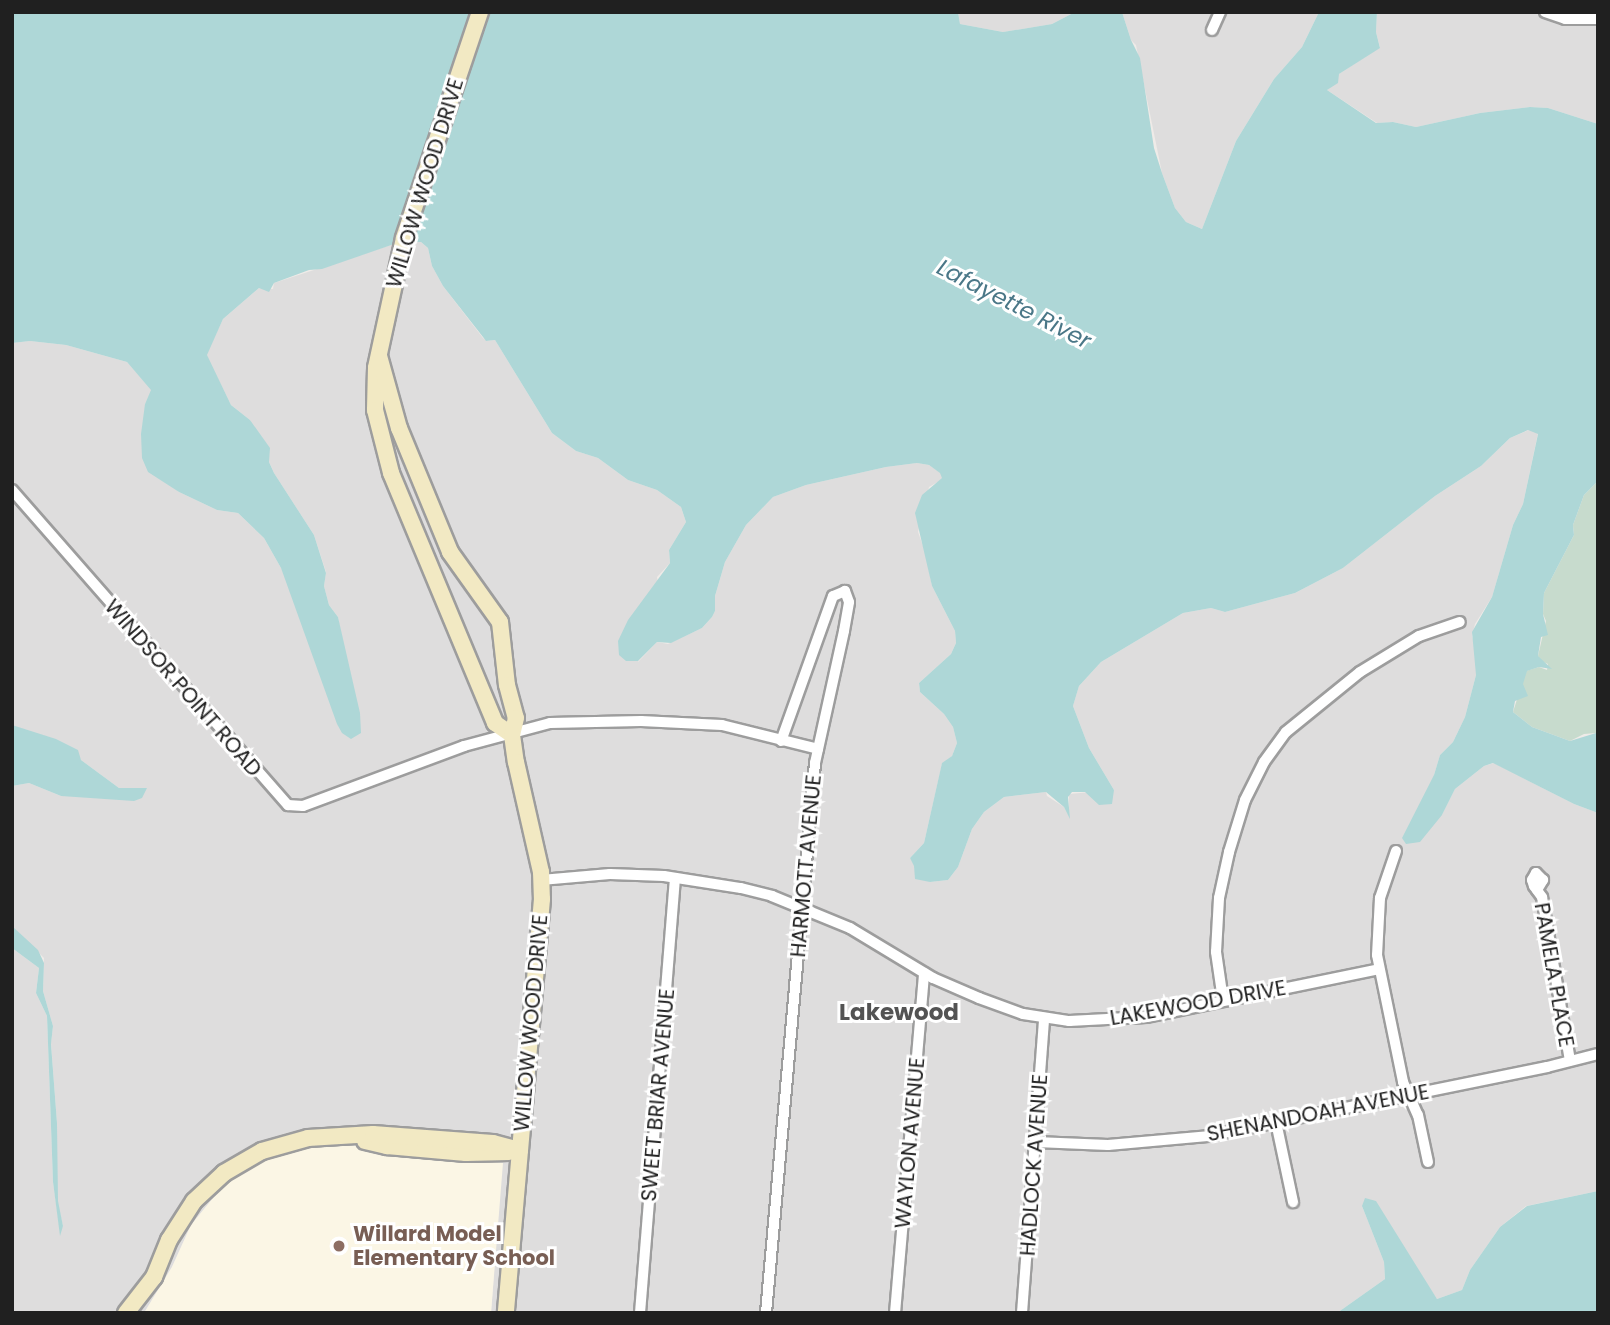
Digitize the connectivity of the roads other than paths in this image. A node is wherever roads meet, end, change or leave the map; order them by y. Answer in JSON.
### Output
{"nodes":[{"id":1,"x":480,"y":12,"type":"edge"},
{"id":2,"x":1220,"y":12,"type":"edge"},
{"id":3,"x":1545,"y":12,"type":"edge"},
{"id":4,"x":1598,"y":19,"type":"edge"},
{"id":5,"x":1212,"y":30,"type":"dead end"},
{"id":6,"x":379,"y":356,"type":"junction"},
{"id":7,"x":12,"y":490,"type":"edge"},
{"id":8,"x":1460,"y":622,"type":"dead end"},
{"id":9,"x":512,"y":736,"type":"junction"},
{"id":10,"x":781,"y":741,"type":"junction"},
{"id":11,"x":818,"y":749,"type":"junction"},
{"id":12,"x":1396,"y":851,"type":"dead end"},
{"id":13,"x":675,"y":878,"type":"junction"},
{"id":14,"x":541,"y":880,"type":"junction"},
{"id":15,"x":1538,"y":890,"type":"dead end"},
{"id":16,"x":803,"y":906,"type":"junction"},
{"id":17,"x":1380,"y":969,"type":"junction"},
{"id":18,"x":925,"y":973,"type":"junction"},
{"id":19,"x":1223,"y":1000,"type":"junction"},
{"id":20,"x":1044,"y":1018,"type":"junction"},
{"id":21,"x":1598,"y":1054,"type":"edge"},
{"id":22,"x":1570,"y":1061,"type":"junction"},
{"id":23,"x":1409,"y":1094,"type":"junction"},
{"id":24,"x":1276,"y":1122,"type":"junction"},
{"id":25,"x":1036,"y":1142,"type":"junction"},
{"id":26,"x":520,"y":1150,"type":"junction"},
{"id":27,"x":1428,"y":1162,"type":"dead end"},
{"id":28,"x":1293,"y":1202,"type":"dead end"},
{"id":29,"x":126,"y":1313,"type":"edge"},
{"id":30,"x":506,"y":1313,"type":"edge"},
{"id":31,"x":640,"y":1313,"type":"edge"},
{"id":32,"x":766,"y":1313,"type":"edge"},
{"id":33,"x":895,"y":1313,"type":"edge"},
{"id":34,"x":1022,"y":1313,"type":"edge"}],
"edges":[{"from":1,"to":6,"type":"street","name":"WILLOW WOOD DRIVE"},
{"from":2,"to":5,"type":"street"},
{"from":3,"to":4,"type":"street"},
{"from":6,"to":9,"type":"street","name":"WILLOW WOOD DRIVE"},
{"from":6,"to":9,"type":"street","name":"WILLOW WOOD DRIVE"},
{"from":7,"to":9,"type":"street","name":"WINDSOR POINT ROAD"},
{"from":8,"to":19,"type":"street"},
{"from":9,"to":10,"type":"street","name":"WINDSOR POINT ROAD"},
{"from":9,"to":14,"type":"street","name":"WILLOW WOOD DRIVE"},
{"from":10,"to":11,"type":"street","name":"WINDSOR POINT ROAD"},
{"from":10,"to":11,"type":"street","name":"HARMOTT AVENUE"},
{"from":11,"to":16,"type":"street","name":"HARMOTT AVENUE"},
{"from":12,"to":17,"type":"street"},
{"from":13,"to":14,"type":"street","name":"LAKEWOOD DRIVE"},
{"from":13,"to":16,"type":"street","name":"LAKEWOOD DRIVE"},
{"from":13,"to":31,"type":"street","name":"SWEET BRIAR AVENUE"},
{"from":14,"to":26,"type":"street","name":"WILLOW WOOD DRIVE"},
{"from":15,"to":22,"type":"street","name":"PAMELA PLACE"},
{"from":16,"to":18,"type":"street","name":"LAKEWOOD DRIVE"},
{"from":16,"to":32,"type":"street","name":"HARMOTT AVENUE"},
{"from":17,"to":19,"type":"street","name":"LAKEWOOD DRIVE"},
{"from":17,"to":23,"type":"street"},
{"from":18,"to":20,"type":"street","name":"LAKEWOOD DRIVE"},
{"from":18,"to":33,"type":"street","name":"WAYLON AVENUE"},
{"from":19,"to":20,"type":"street","name":"LAKEWOOD DRIVE"},
{"from":20,"to":25,"type":"street","name":"HADLOCK AVENUE"},
{"from":21,"to":22,"type":"street","name":"SHENANDOAH AVENUE"},
{"from":22,"to":23,"type":"street","name":"SHENANDOAH AVENUE"},
{"from":23,"to":24,"type":"street","name":"SHENANDOAH AVENUE"},
{"from":23,"to":27,"type":"street"},
{"from":24,"to":25,"type":"street","name":"SHENANDOAH AVENUE"},
{"from":24,"to":28,"type":"street"},
{"from":25,"to":34,"type":"street","name":"HADLOCK AVENUE"},
{"from":26,"to":29,"type":"street"},
{"from":26,"to":30,"type":"street","name":"WILLOW WOOD DRIVE"}]}
